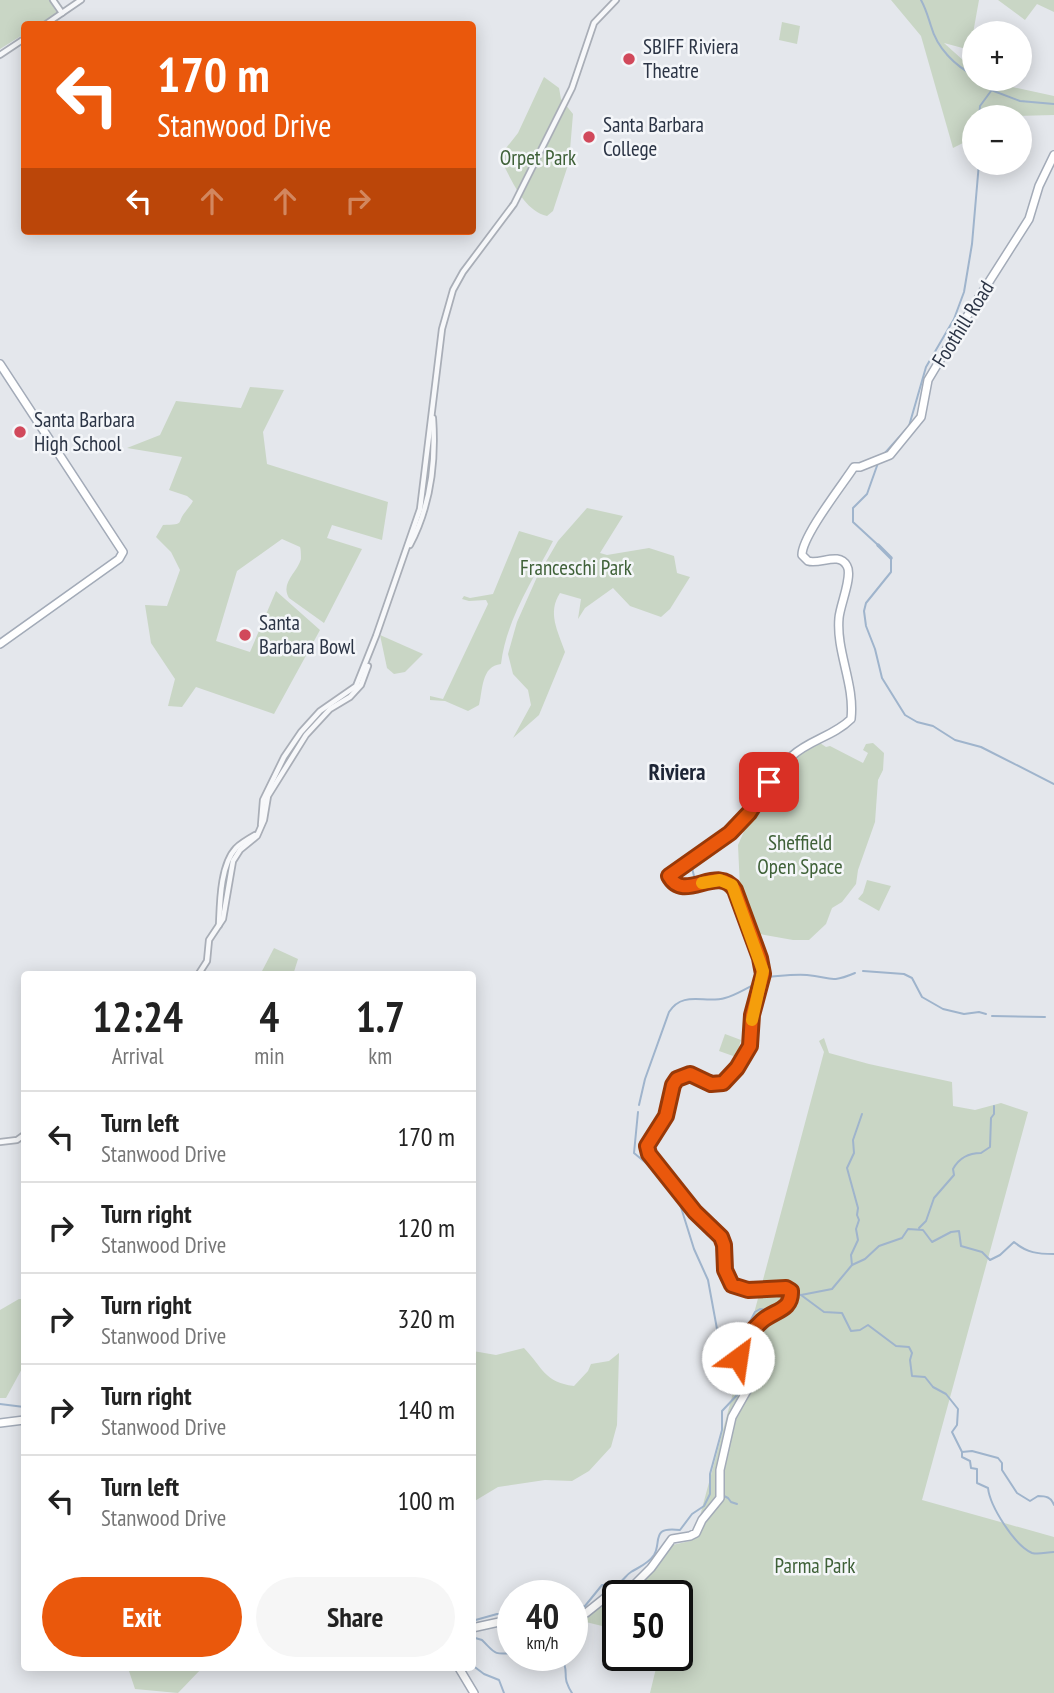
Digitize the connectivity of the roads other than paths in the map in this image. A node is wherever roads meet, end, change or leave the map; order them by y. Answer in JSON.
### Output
{"nodes":[{"id":1,"x":53,"y":0,"type":"edge"},
{"id":2,"x":82,"y":0,"type":"edge"},
{"id":3,"x":616,"y":0,"type":"edge"},
{"id":4,"x":62,"y":13,"type":"junction"},
{"id":5,"x":50,"y":21,"type":"edge"},
{"id":6,"x":21,"y":41,"type":"edge"},
{"id":7,"x":0,"y":55,"type":"edge"},
{"id":8,"x":1054,"y":156,"type":"edge"},
{"id":9,"x":0,"y":364,"type":"edge"},
{"id":10,"x":376,"y":636,"type":"junction"},
{"id":11,"x":0,"y":644,"type":"edge"},
{"id":12,"x":260,"y":828,"type":"junction"},
{"id":13,"x":201,"y":971,"type":"edge"},
{"id":14,"x":21,"y":1137,"type":"edge"},
{"id":15,"x":0,"y":1142,"type":"edge"},
{"id":16,"x":21,"y":1420,"type":"edge"},
{"id":17,"x":0,"y":1423,"type":"edge"},
{"id":18,"x":588,"y":1611,"type":"edge"},
{"id":19,"x":497,"y":1623,"type":"edge"},
{"id":20,"x":476,"y":1627,"type":"edge"},
{"id":21,"x":461,"y":1671,"type":"edge"},
{"id":22,"x":474,"y":1693,"type":"edge"}],
"edges":[{"from":1,"to":4,"type":"street"},
{"from":2,"to":4,"type":"street"},
{"from":3,"to":10,"type":"street"},
{"from":4,"to":5,"type":"street"},
{"from":6,"to":7,"type":"street"},
{"from":8,"to":18,"type":"main road","name":"Foothill Road"},
{"from":9,"to":11,"type":"main road"},
{"from":10,"to":12,"type":"street"},
{"from":10,"to":12,"type":"street"},
{"from":12,"to":13,"type":"street"},
{"from":14,"to":15,"type":"street"},
{"from":16,"to":17,"type":"main road"},
{"from":19,"to":20,"type":"main road"},
{"from":21,"to":22,"type":"main road"}]}
